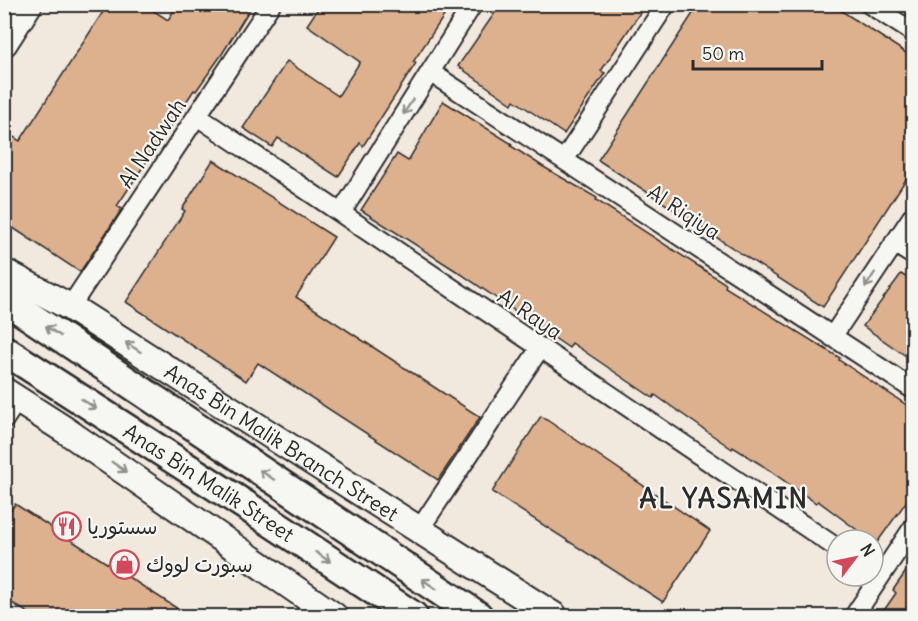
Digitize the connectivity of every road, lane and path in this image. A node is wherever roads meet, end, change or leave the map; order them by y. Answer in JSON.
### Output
{"nodes":[{"id":1,"x":29,"y":4,"type":"edge"},
{"id":2,"x":473,"y":4,"type":"edge"},
{"id":3,"x":666,"y":4,"type":"edge"},
{"id":4,"x":869,"y":4,"type":"edge"},
{"id":5,"x":267,"y":6,"type":"edge"},
{"id":6,"x":914,"y":33,"type":"edge"},
{"id":7,"x":4,"y":43,"type":"edge"},
{"id":8,"x":430,"y":72,"type":"junction"},
{"id":9,"x":197,"y":116,"type":"junction"},
{"id":10,"x":564,"y":160,"type":"junction"},
{"id":11,"x":341,"y":213,"type":"junction"},
{"id":12,"x":914,"y":214,"type":"edge"},
{"id":13,"x":894,"y":243,"type":"junction"},
{"id":14,"x":914,"y":256,"type":"edge"},
{"id":15,"x":4,"y":272,"type":"edge"},
{"id":16,"x":4,"y":298,"type":"edge"},
{"id":17,"x":70,"y":307,"type":"junction"},
{"id":18,"x":832,"y":337,"type":"junction"},
{"id":19,"x":540,"y":348,"type":"junction"},
{"id":20,"x":4,"y":350,"type":"edge"},
{"id":21,"x":914,"y":390,"type":"edge"},
{"id":22,"x":8,"y":398,"type":"edge"},
{"id":23,"x":914,"y":526,"type":"edge"},
{"id":24,"x":419,"y":530,"type":"junction"},
{"id":25,"x":825,"y":540,"type":"edge"},
{"id":26,"x":885,"y":564,"type":"edge"},
{"id":27,"x":870,"y":588,"type":"edge"},
{"id":28,"x":334,"y":616,"type":"edge"},
{"id":29,"x":412,"y":616,"type":"edge"},
{"id":30,"x":477,"y":616,"type":"edge"},
{"id":31,"x":533,"y":616,"type":"edge"},
{"id":32,"x":554,"y":616,"type":"edge"},
{"id":33,"x":854,"y":616,"type":"edge"}],
"edges":[{"from":1,"to":7,"type":"street"},
{"from":2,"to":8,"type":"street"},
{"from":3,"to":10,"type":"street"},
{"from":4,"to":6,"type":"street"},
{"from":5,"to":9,"type":"street","name":"Al Nadwah"},
{"from":8,"to":10,"type":"street","name":"Al Riqiya"},
{"from":8,"to":11,"type":"street","one_way":true},
{"from":9,"to":11,"type":"street","name":"Al Raya"},
{"from":9,"to":17,"type":"street","name":"Al Nadwah"},
{"from":10,"to":18,"type":"street","name":"Al Riqiya"},
{"from":11,"to":19,"type":"street","name":"Al Raya"},
{"from":12,"to":13,"type":"street"},
{"from":13,"to":14,"type":"street"},
{"from":13,"to":18,"type":"street","one_way":true},
{"from":15,"to":17,"type":"street","name":"Anas Bin Malik Branch Street"},
{"from":30,"to":16,"type":"main road","one_way":true},
{"from":24,"to":17,"type":"street","name":"Anas Bin Malik Branch Street","one_way":true},
{"from":18,"to":21,"type":"street","name":"Al Riqiya"},
{"from":19,"to":24,"type":"street"},
{"from":19,"to":25,"type":"street","name":"Al Raya"},
{"from":20,"to":29,"type":"main road","name":"Anas Bin Malik Street","one_way":true},
{"from":22,"to":28,"type":"street","one_way":true},
{"from":23,"to":26,"type":"street"},
{"from":24,"to":31,"type":"street"},
{"from":24,"to":32,"type":"street","name":"Anas Bin Malik Branch Street"},
{"from":27,"to":33,"type":"street"}]}
